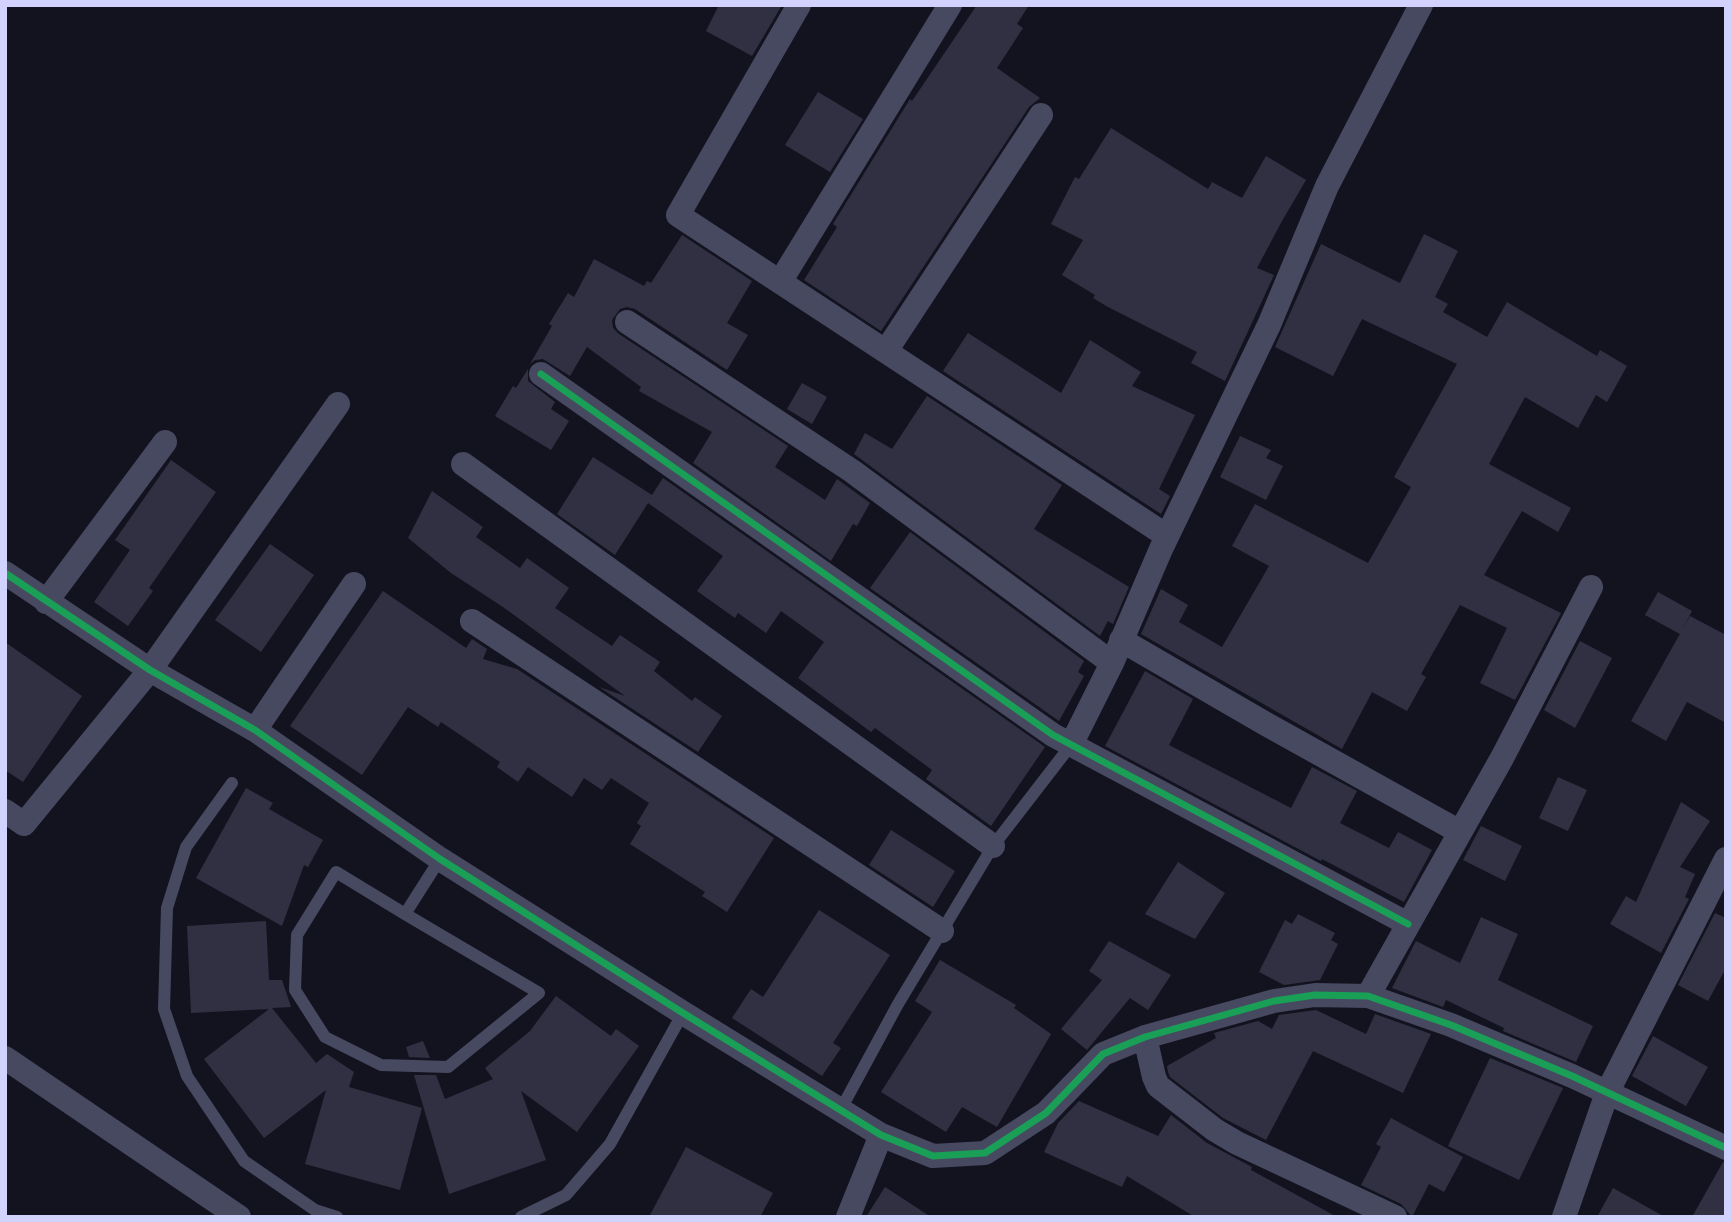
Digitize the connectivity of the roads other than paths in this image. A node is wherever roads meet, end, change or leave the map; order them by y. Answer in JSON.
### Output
{"nodes":[{"id":1,"x":799,"y":5,"type":"edge"},
{"id":2,"x":950,"y":5,"type":"edge"},
{"id":3,"x":1420,"y":5,"type":"edge"},
{"id":4,"x":1041,"y":115,"type":"dead end"},
{"id":5,"x":780,"y":282,"type":"junction"},
{"id":6,"x":627,"y":322,"type":"dead end"},
{"id":7,"x":886,"y":352,"type":"junction"},
{"id":8,"x":541,"y":374,"type":"dead end"},
{"id":9,"x":338,"y":404,"type":"dead end"},
{"id":10,"x":165,"y":443,"type":"dead end"},
{"id":11,"x":463,"y":464,"type":"dead end"},
{"id":12,"x":1167,"y":536,"type":"junction"},
{"id":13,"x":5,"y":573,"type":"edge"},
{"id":14,"x":354,"y":584,"type":"dead end"},
{"id":15,"x":1591,"y":587,"type":"dead end"},
{"id":16,"x":46,"y":602,"type":"junction"},
{"id":17,"x":472,"y":621,"type":"dead end"},
{"id":18,"x":1121,"y":640,"type":"junction"},
{"id":19,"x":1112,"y":663,"type":"junction"},
{"id":20,"x":150,"y":670,"type":"junction"},
{"id":21,"x":254,"y":730,"type":"junction"},
{"id":22,"x":1071,"y":745,"type":"junction"},
{"id":23,"x":232,"y":783,"type":"dead end"},
{"id":24,"x":5,"y":811,"type":"edge"},
{"id":25,"x":1460,"y":832,"type":"junction"},
{"id":26,"x":993,"y":846,"type":"junction"},
{"id":27,"x":440,"y":859,"type":"junction"},
{"id":28,"x":1726,"y":859,"type":"edge"},
{"id":29,"x":405,"y":914,"type":"junction"},
{"id":30,"x":1408,"y":923,"type":"junction"},
{"id":31,"x":942,"y":931,"type":"junction"},
{"id":32,"x":1368,"y":996,"type":"junction"},
{"id":33,"x":683,"y":1013,"type":"junction"},
{"id":34,"x":1145,"y":1037,"type":"junction"},
{"id":35,"x":5,"y":1058,"type":"edge"},
{"id":36,"x":1607,"y":1093,"type":"junction"},
{"id":37,"x":841,"y":1109,"type":"junction"},
{"id":38,"x":881,"y":1135,"type":"junction"},
{"id":39,"x":1726,"y":1148,"type":"edge"},
{"id":40,"x":239,"y":1217,"type":"edge"},
{"id":41,"x":338,"y":1217,"type":"edge"},
{"id":42,"x":521,"y":1217,"type":"edge"},
{"id":43,"x":848,"y":1217,"type":"edge"},
{"id":44,"x":1395,"y":1217,"type":"edge"},
{"id":45,"x":1564,"y":1217,"type":"edge"}],
"edges":[{"from":1,"to":5,"type":"street"},
{"from":2,"to":5,"type":"street"},
{"from":3,"to":12,"type":"street"},
{"from":4,"to":7,"type":"street"},
{"from":5,"to":7,"type":"street"},
{"from":6,"to":19,"type":"street"},
{"from":7,"to":12,"type":"street"},
{"from":8,"to":22,"type":"street"},
{"from":9,"to":20,"type":"street"},
{"from":10,"to":16,"type":"street"},
{"from":11,"to":26,"type":"street"},
{"from":12,"to":18,"type":"street"},
{"from":13,"to":16,"type":"street"},
{"from":14,"to":21,"type":"street"},
{"from":15,"to":25,"type":"street"},
{"from":16,"to":20,"type":"street"},
{"from":17,"to":31,"type":"street"},
{"from":18,"to":19,"type":"street"},
{"from":18,"to":25,"type":"street"},
{"from":19,"to":22,"type":"street"},
{"from":20,"to":21,"type":"street"},
{"from":20,"to":24,"type":"street"},
{"from":21,"to":27,"type":"street"},
{"from":22,"to":26,"type":"lane"},
{"from":22,"to":30,"type":"street"},
{"from":23,"to":41,"type":"lane"},
{"from":25,"to":30,"type":"street"},
{"from":26,"to":31,"type":"lane"},
{"from":27,"to":29,"type":"lane"},
{"from":27,"to":33,"type":"street"},
{"from":28,"to":36,"type":"street"},
{"from":29,"to":29,"type":"lane"},
{"from":30,"to":32,"type":"street"},
{"from":31,"to":37,"type":"lane"},
{"from":32,"to":34,"type":"street"},
{"from":32,"to":36,"type":"street"},
{"from":33,"to":37,"type":"street"},
{"from":33,"to":42,"type":"lane"},
{"from":34,"to":38,"type":"street"},
{"from":34,"to":44,"type":"street"},
{"from":35,"to":40,"type":"street"},
{"from":36,"to":39,"type":"street"},
{"from":36,"to":45,"type":"street"},
{"from":37,"to":38,"type":"street"},
{"from":38,"to":43,"type":"street"}]}
